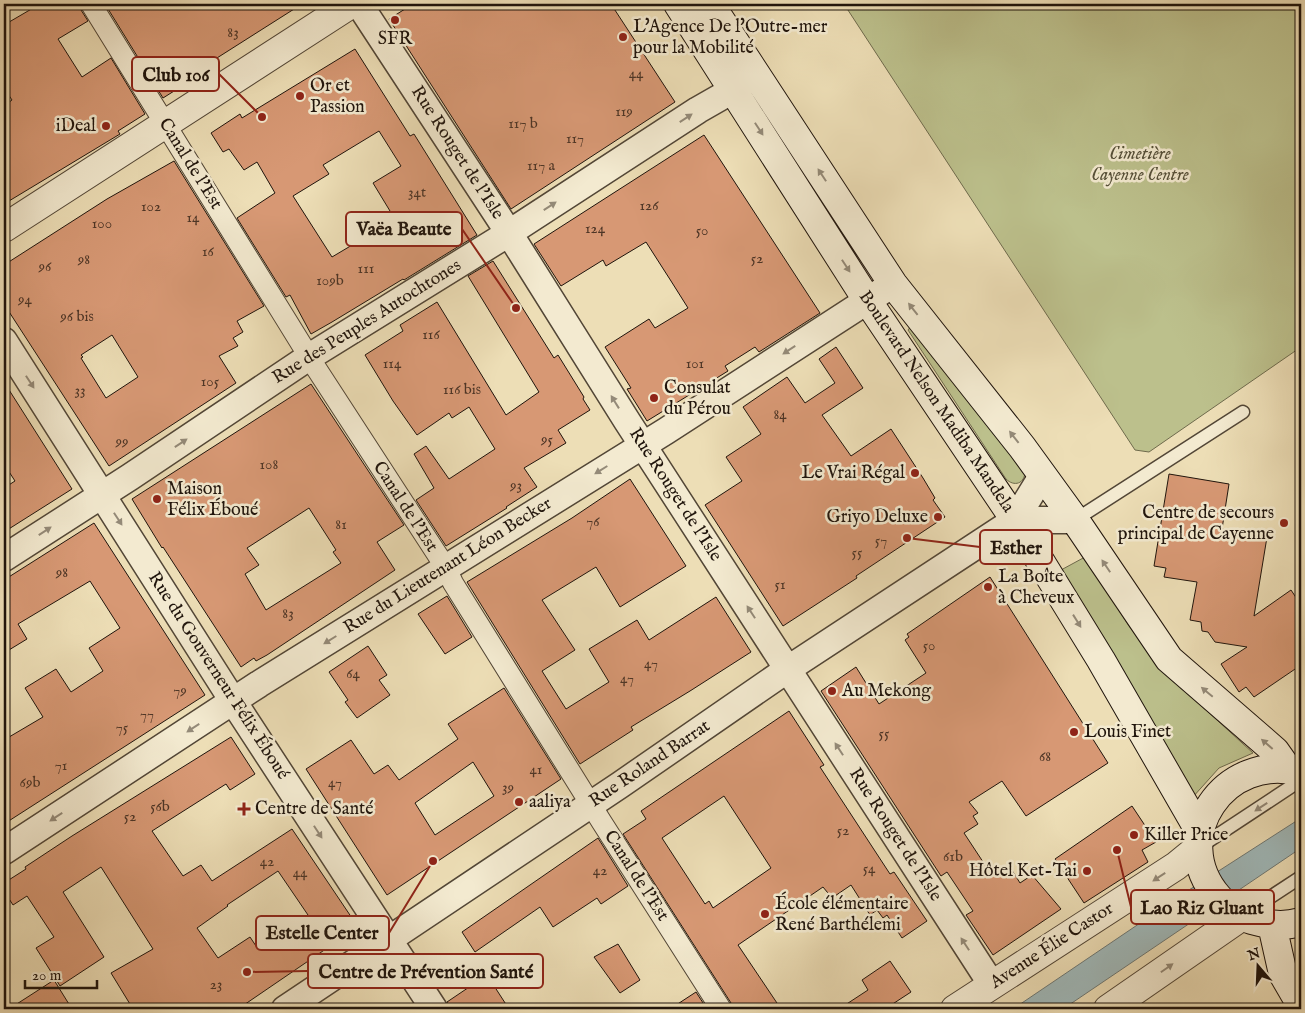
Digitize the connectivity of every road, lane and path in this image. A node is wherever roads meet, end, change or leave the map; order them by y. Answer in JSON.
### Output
{"nodes":[{"id":1,"x":91,"y":4,"type":"edge"},
{"id":2,"x":351,"y":4,"type":"edge"},
{"id":3,"x":359,"y":4,"type":"edge"},
{"id":4,"x":678,"y":4,"type":"edge"},
{"id":5,"x":710,"y":4,"type":"edge"},
{"id":6,"x":733,"y":90,"type":"junction"},
{"id":7,"x":165,"y":125,"type":"junction"},
{"id":8,"x":4,"y":228,"type":"edge"},
{"id":9,"x":509,"y":233,"type":"junction"},
{"id":10,"x":893,"y":284,"type":"junction"},
{"id":11,"x":867,"y":300,"type":"junction"},
{"id":12,"x":4,"y":341,"type":"edge"},
{"id":13,"x":309,"y":357,"type":"junction"},
{"id":14,"x":1243,"y":412,"type":"dead end"},
{"id":15,"x":643,"y":445,"type":"junction"},
{"id":16,"x":1042,"y":476,"type":"junction"},
{"id":17,"x":101,"y":495,"type":"junction"},
{"id":18,"x":1015,"y":520,"type":"junction"},
{"id":19,"x":1075,"y":520,"type":"junction"},
{"id":20,"x":4,"y":558,"type":"edge"},
{"id":21,"x":446,"y":568,"type":"junction"},
{"id":22,"x":788,"y":669,"type":"junction"},
{"id":23,"x":233,"y":701,"type":"junction"},
{"id":24,"x":1298,"y":769,"type":"edge"},
{"id":25,"x":590,"y":804,"type":"junction"},
{"id":26,"x":1200,"y":849,"type":"junction"},
{"id":27,"x":4,"y":851,"type":"edge"},
{"id":28,"x":1301,"y":877,"type":"edge"},
{"id":29,"x":1234,"y":912,"type":"junction"},
{"id":30,"x":1291,"y":927,"type":"edge"},
{"id":31,"x":389,"y":940,"type":"junction"},
{"id":32,"x":992,"y":985,"type":"junction"},
{"id":33,"x":1301,"y":1005,"type":"edge"},
{"id":34,"x":285,"y":1009,"type":"edge"},
{"id":35,"x":434,"y":1009,"type":"edge"},
{"id":36,"x":721,"y":1009,"type":"edge"},
{"id":37,"x":955,"y":1009,"type":"edge"},
{"id":38,"x":1108,"y":1009,"type":"edge"}],
"edges":[{"from":1,"to":7,"type":"street","name":"Canal de l'Est"},
{"from":2,"to":7,"type":"main road"},
{"from":3,"to":9,"type":"street","name":"Rue Rouget de l'Isle"},
{"from":4,"to":6,"type":"main road","name":"Boulevard Nelson Madiba Mandela"},
{"from":10,"to":5,"type":"main road","name":"Boulevard Nelson Madiba Mandela","one_way":true},
{"from":9,"to":6,"type":"street","name":"Rue des Peuples Autochtones","one_way":true},
{"from":6,"to":11,"type":"main road","name":"Boulevard Nelson Madiba Mandela","one_way":true},
{"from":7,"to":8,"type":"main road"},
{"from":7,"to":13,"type":"street","name":"Canal de l'Est"},
{"from":9,"to":13,"type":"street","name":"Rue des Peuples Autochtones"},
{"from":15,"to":9,"type":"street","name":"Rue Rouget de l'Isle","one_way":true},
{"from":10,"to":11,"type":"street","name":"Rue du Lieutenant Léon Becker"},
{"from":16,"to":10,"type":"main road","name":"Boulevard Nelson Madiba Mandela","one_way":true},
{"from":11,"to":15,"type":"street","name":"Rue du Lieutenant Léon Becker","one_way":true},
{"from":11,"to":18,"type":"main road","name":"Boulevard Nelson Madiba Mandela"},
{"from":12,"to":17,"type":"street","name":"Rue du Gouverneur Félix Éboué","one_way":true},
{"from":17,"to":13,"type":"street","name":"Rue des Peuples Autochtones","one_way":true},
{"from":13,"to":21,"type":"street","name":"Canal de l'Est"},
{"from":14,"to":19,"type":"lane"},
{"from":15,"to":21,"type":"street","name":"Rue du Lieutenant Léon Becker","one_way":true},
{"from":22,"to":15,"type":"street","name":"Rue Rouget de l'Isle","one_way":true},
{"from":16,"to":18,"type":"street","name":"Rue Roland Barrat"},
{"from":16,"to":19,"type":"main road","name":"Boulevard Nelson Madiba Mandela"},
{"from":20,"to":17,"type":"street","name":"Rue des Peuples Autochtones","one_way":true},
{"from":17,"to":23,"type":"street","name":"Rue du Gouverneur Félix Éboué","one_way":true},
{"from":18,"to":19,"type":"street"},
{"from":18,"to":22,"type":"street","name":"Rue Roland Barrat"},
{"from":18,"to":26,"type":"main road","name":"Boulevard Nelson Madiba Mandela","one_way":true},
{"from":24,"to":19,"type":"main road","name":"Boulevard Nelson Madiba Mandela","one_way":true},
{"from":21,"to":23,"type":"street","name":"Rue du Lieutenant Léon Becker","one_way":true},
{"from":21,"to":25,"type":"street","name":"Canal de l'Est"},
{"from":22,"to":25,"type":"street","name":"Rue Roland Barrat"},
{"from":32,"to":22,"type":"street","name":"Rue Rouget de l'Isle","one_way":true},
{"from":23,"to":27,"type":"street","name":"Rue du Lieutenant Léon Becker","one_way":true},
{"from":23,"to":31,"type":"street","name":"Rue du Gouverneur Félix Éboué","one_way":true},
{"from":24,"to":26,"type":"lane","one_way":true},
{"from":24,"to":26,"type":"main road"},
{"from":25,"to":31,"type":"street","name":"Rue Roland Barrat"},
{"from":25,"to":36,"type":"street","name":"Canal de l'Est"},
{"from":26,"to":29,"type":"main road","name":"Boulevard Nelson Madiba Mandela"},
{"from":26,"to":32,"type":"main road","name":"Avenue Élie Castor","one_way":true},
{"from":28,"to":29,"type":"lane"},
{"from":29,"to":30,"type":"main road"},
{"from":38,"to":29,"type":"main road","one_way":true},
{"from":30,"to":33,"type":"main road"},
{"from":31,"to":34,"type":"street","name":"Rue Roland Barrat"},
{"from":31,"to":35,"type":"street","name":"Rue du Gouverneur Félix Éboué"},
{"from":32,"to":37,"type":"main road","name":"Avenue Élie Castor"}]}
